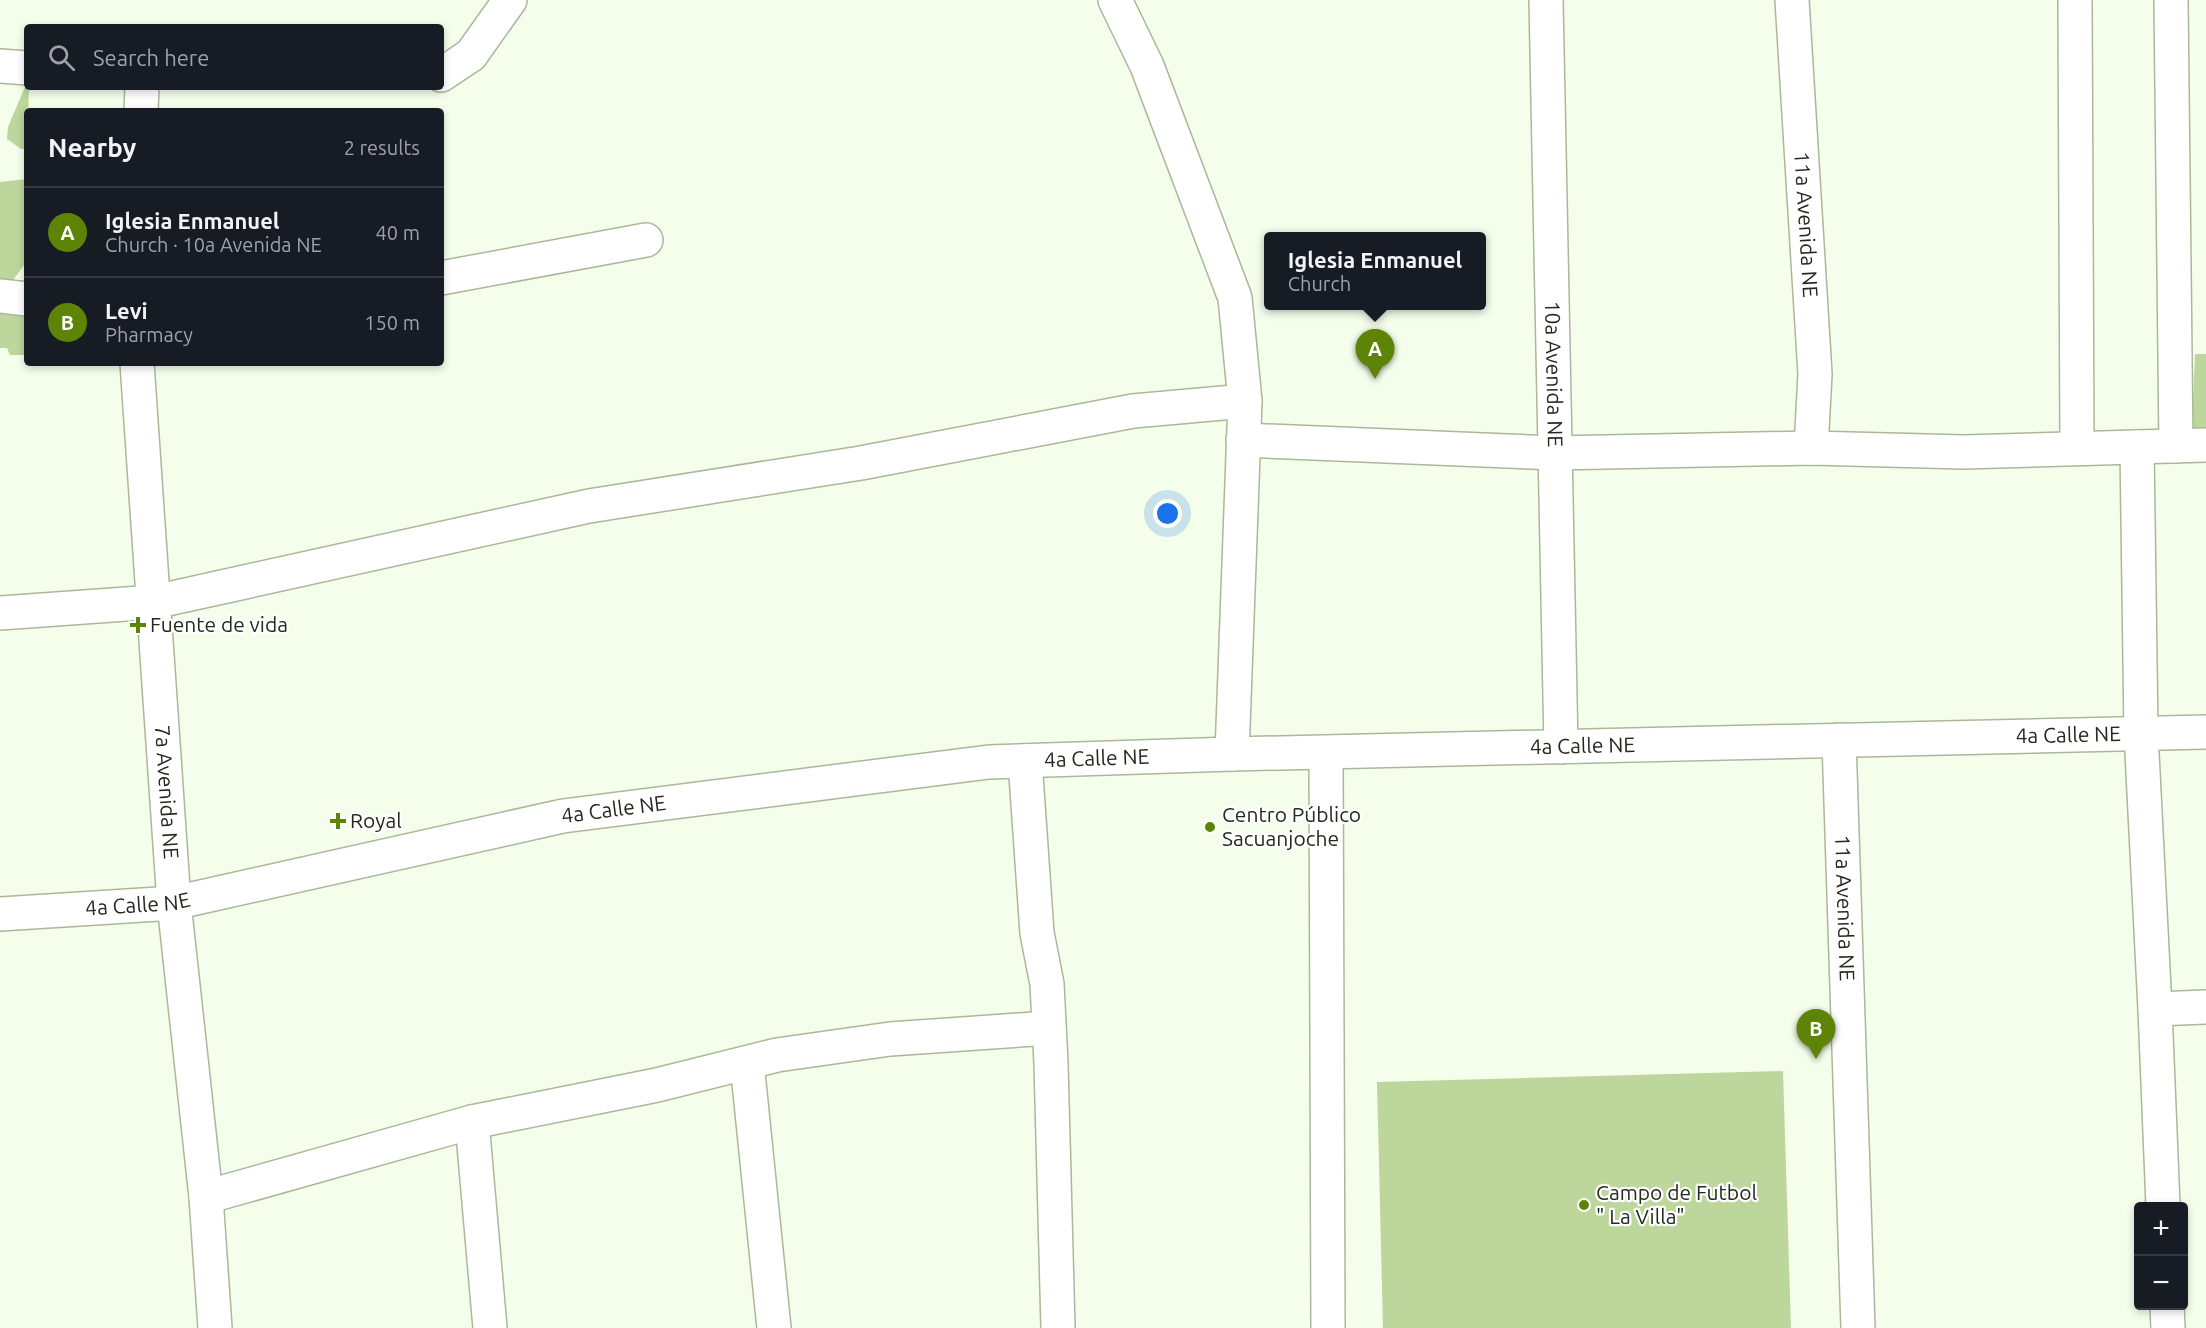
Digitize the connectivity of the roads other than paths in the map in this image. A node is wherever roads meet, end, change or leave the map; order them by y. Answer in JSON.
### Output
{"nodes":[{"id":1,"x":510,"y":0,"type":"edge"},
{"id":2,"x":1115,"y":0,"type":"edge"},
{"id":3,"x":1546,"y":0,"type":"edge"},
{"id":4,"x":1792,"y":0,"type":"edge"},
{"id":5,"x":2075,"y":0,"type":"edge"},
{"id":6,"x":2171,"y":0,"type":"edge"},
{"id":7,"x":0,"y":66,"type":"edge"},
{"id":8,"x":24,"y":68,"type":"edge"},
{"id":9,"x":444,"y":73,"type":"edge"},
{"id":10,"x":142,"y":90,"type":"edge"},
{"id":11,"x":141,"y":108,"type":"edge"},
{"id":12,"x":646,"y":240,"type":"dead end"},
{"id":13,"x":444,"y":277,"type":"edge"},
{"id":14,"x":0,"y":296,"type":"edge"},
{"id":15,"x":24,"y":299,"type":"edge"},
{"id":16,"x":137,"y":366,"type":"edge"},
{"id":17,"x":1245,"y":401,"type":"junction"},
{"id":18,"x":1243,"y":440,"type":"junction"},
{"id":19,"x":2191,"y":445,"type":"edge"},
{"id":20,"x":2078,"y":447,"type":"junction"},
{"id":21,"x":2137,"y":447,"type":"junction"},
{"id":22,"x":1811,"y":448,"type":"junction"},
{"id":23,"x":1555,"y":453,"type":"junction"},
{"id":24,"x":154,"y":602,"type":"junction"},
{"id":25,"x":0,"y":613,"type":"edge"},
{"id":26,"x":2206,"y":732,"type":"edge"},
{"id":27,"x":2141,"y":733,"type":"junction"},
{"id":28,"x":1839,"y":740,"type":"junction"},
{"id":29,"x":1561,"y":747,"type":"junction"},
{"id":30,"x":1326,"y":753,"type":"junction"},
{"id":31,"x":1232,"y":754,"type":"junction"},
{"id":32,"x":1025,"y":761,"type":"junction"},
{"id":33,"x":174,"y":903,"type":"junction"},
{"id":34,"x":0,"y":914,"type":"edge"},
{"id":35,"x":2206,"y":1007,"type":"edge"},
{"id":36,"x":2156,"y":1009,"type":"junction"},
{"id":37,"x":1049,"y":1029,"type":"junction"},
{"id":38,"x":747,"y":1063,"type":"junction"},
{"id":39,"x":472,"y":1122,"type":"junction"},
{"id":40,"x":206,"y":1197,"type":"junction"},
{"id":41,"x":2163,"y":1202,"type":"edge"},
{"id":42,"x":2167,"y":1310,"type":"edge"},
{"id":43,"x":215,"y":1328,"type":"edge"},
{"id":44,"x":490,"y":1328,"type":"edge"},
{"id":45,"x":774,"y":1328,"type":"edge"},
{"id":46,"x":1058,"y":1328,"type":"edge"},
{"id":47,"x":1328,"y":1328,"type":"edge"},
{"id":48,"x":1858,"y":1328,"type":"edge"},
{"id":49,"x":2168,"y":1328,"type":"edge"}],
"edges":[{"from":1,"to":9,"type":"street"},
{"from":2,"to":17,"type":"street"},
{"from":3,"to":23,"type":"street","name":"10a Avenida NE"},
{"from":4,"to":22,"type":"street","name":"11a Avenida NE"},
{"from":5,"to":20,"type":"street"},
{"from":6,"to":19,"type":"street"},
{"from":7,"to":8,"type":"street"},
{"from":10,"to":11,"type":"street"},
{"from":12,"to":13,"type":"street"},
{"from":14,"to":15,"type":"street"},
{"from":16,"to":24,"type":"street","name":"7a Avenida NE"},
{"from":17,"to":18,"type":"street"},
{"from":17,"to":24,"type":"street"},
{"from":18,"to":23,"type":"street"},
{"from":18,"to":31,"type":"street"},
{"from":19,"to":21,"type":"street"},
{"from":20,"to":21,"type":"street"},
{"from":20,"to":22,"type":"street"},
{"from":21,"to":27,"type":"street"},
{"from":22,"to":23,"type":"street"},
{"from":23,"to":29,"type":"street","name":"10a Avenida NE"},
{"from":24,"to":25,"type":"street"},
{"from":24,"to":33,"type":"street","name":"7a Avenida NE"},
{"from":26,"to":27,"type":"street","name":"4a Calle NE"},
{"from":27,"to":28,"type":"street","name":"4a Calle NE"},
{"from":27,"to":36,"type":"street"},
{"from":28,"to":29,"type":"street","name":"4a Calle NE"},
{"from":28,"to":48,"type":"street","name":"11a Avenida NE"},
{"from":29,"to":30,"type":"street","name":"4a Calle NE"},
{"from":30,"to":31,"type":"street","name":"4a Calle NE"},
{"from":30,"to":47,"type":"street"},
{"from":31,"to":32,"type":"street","name":"4a Calle NE"},
{"from":32,"to":33,"type":"street","name":"4a Calle NE"},
{"from":32,"to":37,"type":"street"},
{"from":33,"to":34,"type":"street","name":"4a Calle NE"},
{"from":33,"to":40,"type":"street","name":"7a Avenida NE"},
{"from":35,"to":36,"type":"street"},
{"from":36,"to":41,"type":"street"},
{"from":37,"to":38,"type":"street"},
{"from":37,"to":46,"type":"street"},
{"from":38,"to":39,"type":"street"},
{"from":38,"to":45,"type":"street"},
{"from":39,"to":40,"type":"street"},
{"from":39,"to":44,"type":"street"},
{"from":40,"to":43,"type":"street","name":"7a Avenida NE"},
{"from":42,"to":49,"type":"street"}]}
